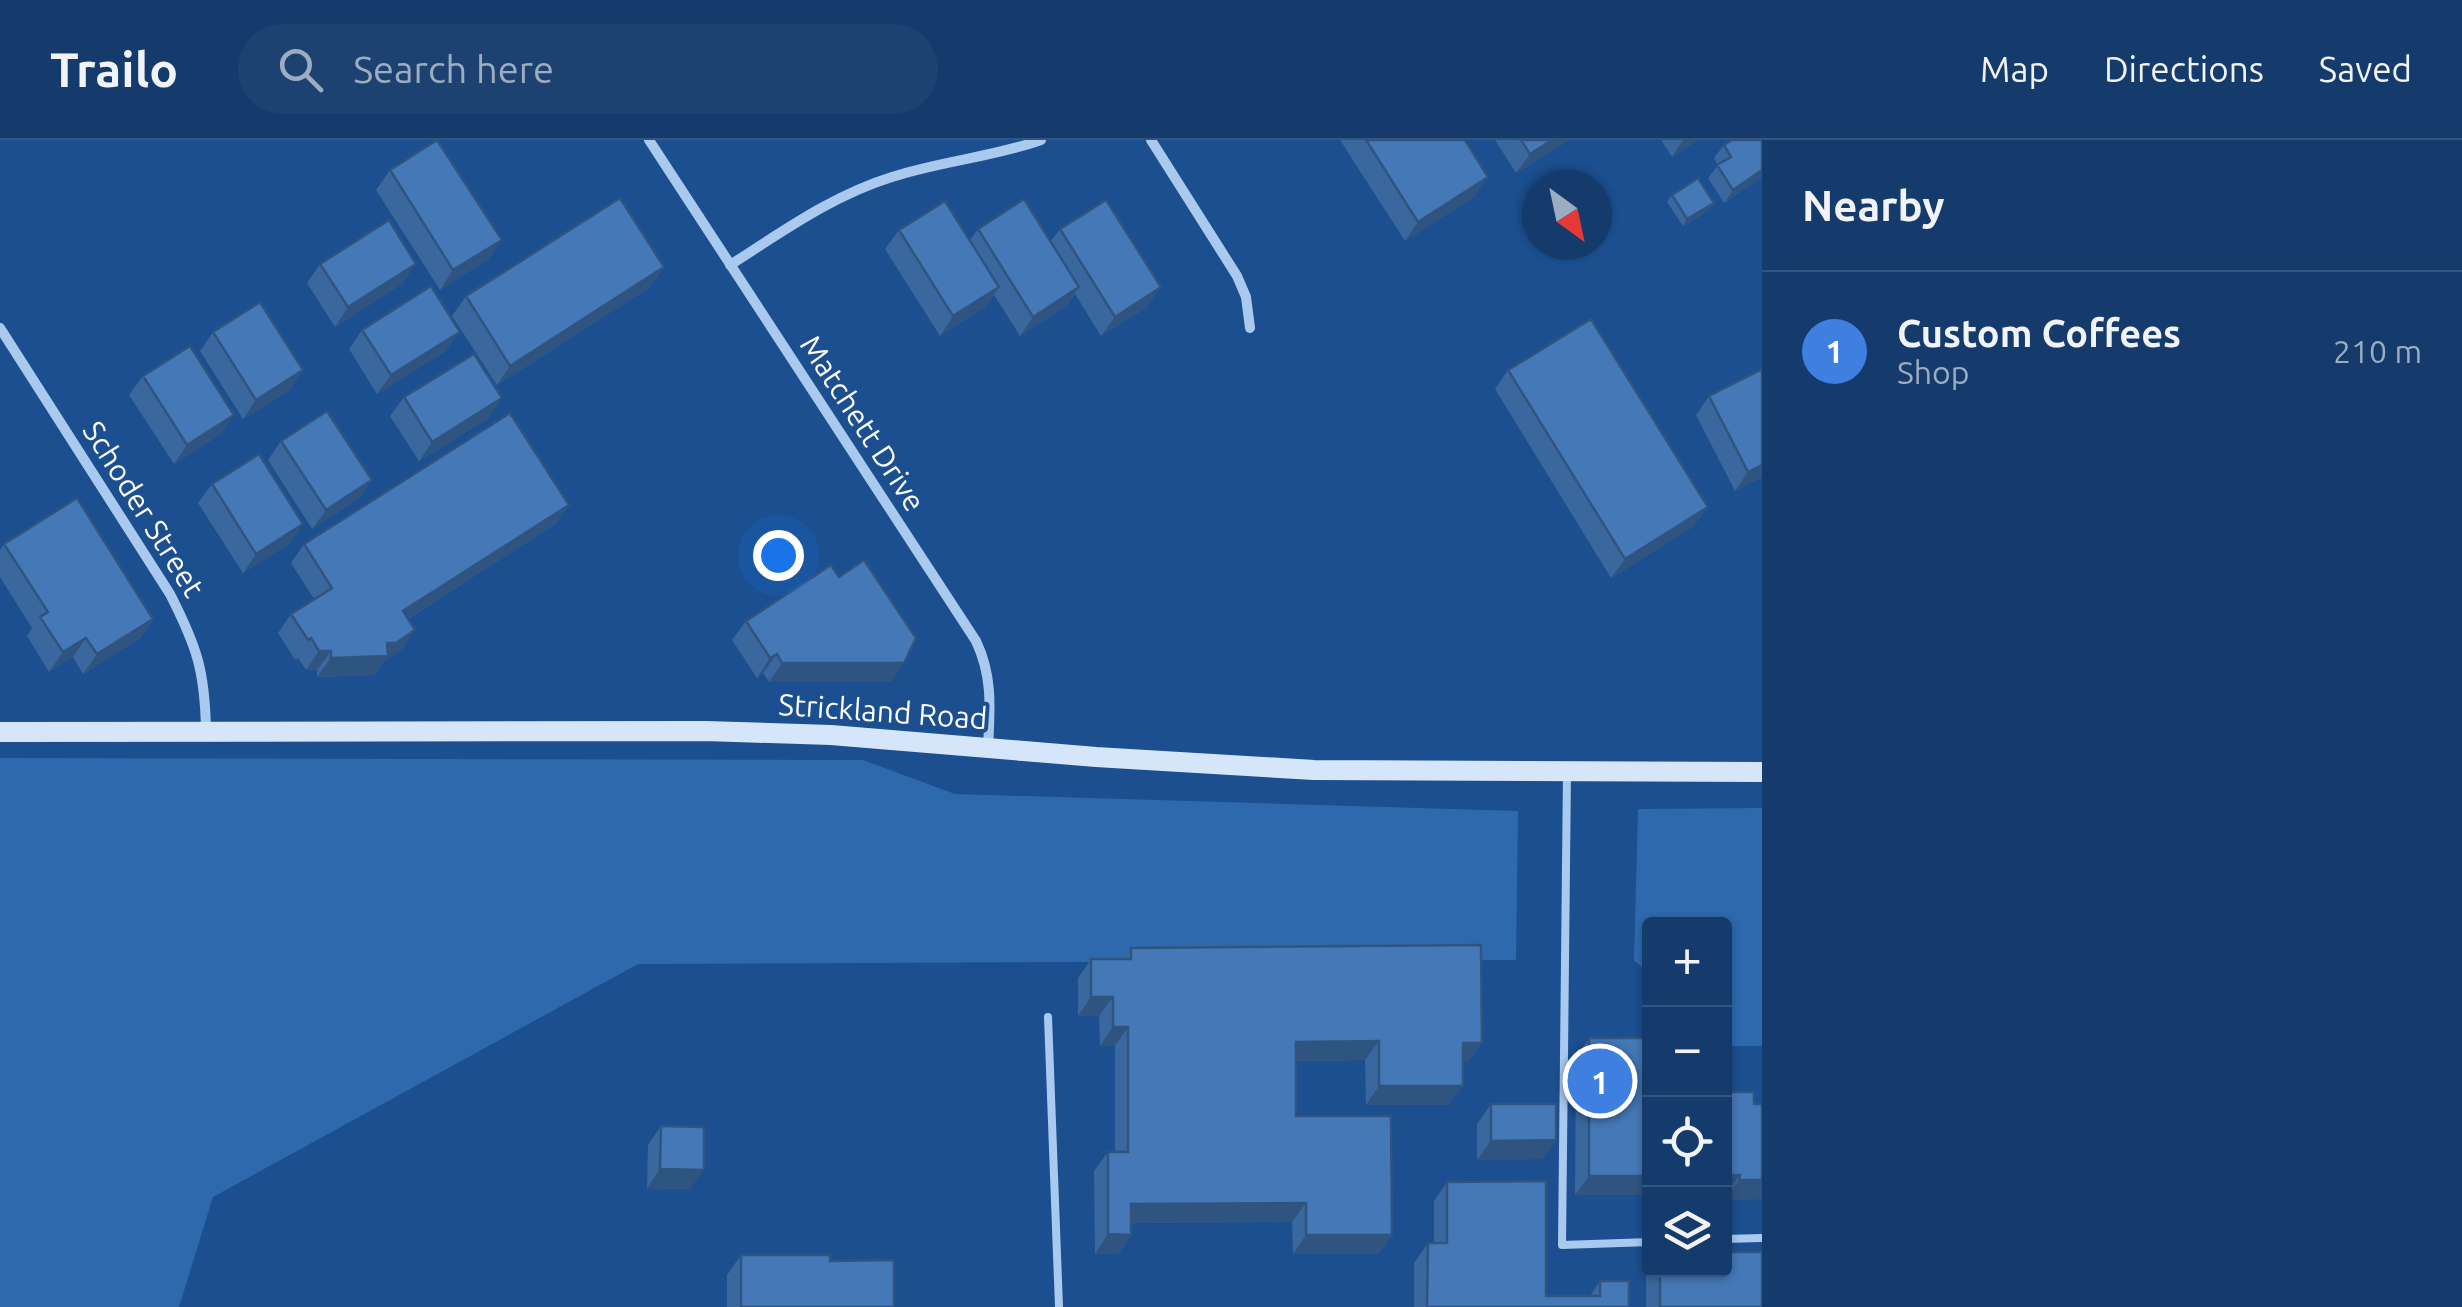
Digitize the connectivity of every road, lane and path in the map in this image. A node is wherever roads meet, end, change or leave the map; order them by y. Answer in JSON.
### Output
{"nodes":[{"id":1,"x":648,"y":140,"type":"edge"},
{"id":2,"x":1042,"y":140,"type":"edge"},
{"id":3,"x":1150,"y":140,"type":"edge"},
{"id":4,"x":730,"y":265,"type":"junction"},
{"id":5,"x":0,"y":328,"type":"edge"},
{"id":6,"x":1250,"y":328,"type":"dead end"},
{"id":7,"x":206,"y":731,"type":"junction"},
{"id":8,"x":0,"y":732,"type":"edge"},
{"id":9,"x":988,"y":748,"type":"junction"},
{"id":10,"x":1567,"y":772,"type":"junction"},
{"id":11,"x":1762,"y":772,"type":"edge"},
{"id":12,"x":1048,"y":1017,"type":"dead end"},
{"id":13,"x":1762,"y":1238,"type":"edge"},
{"id":14,"x":1732,"y":1239,"type":"edge"},
{"id":15,"x":1642,"y":1242,"type":"edge"},
{"id":16,"x":1059,"y":1307,"type":"edge"}],
"edges":[{"from":1,"to":4,"type":"street","name":"Matchett Drive"},
{"from":2,"to":4,"type":"street"},
{"from":3,"to":6,"type":"street"},
{"from":4,"to":9,"type":"street","name":"Matchett Drive"},
{"from":5,"to":7,"type":"street","name":"Schoder Street"},
{"from":7,"to":8,"type":"street","name":"Strickland Road"},
{"from":7,"to":9,"type":"street","name":"Strickland Road"},
{"from":9,"to":10,"type":"street","name":"Strickland Road"},
{"from":10,"to":11,"type":"street","name":"Strickland Road"},
{"from":10,"to":15,"type":"lane"},
{"from":12,"to":16,"type":"lane"},
{"from":13,"to":14,"type":"lane"}]}
